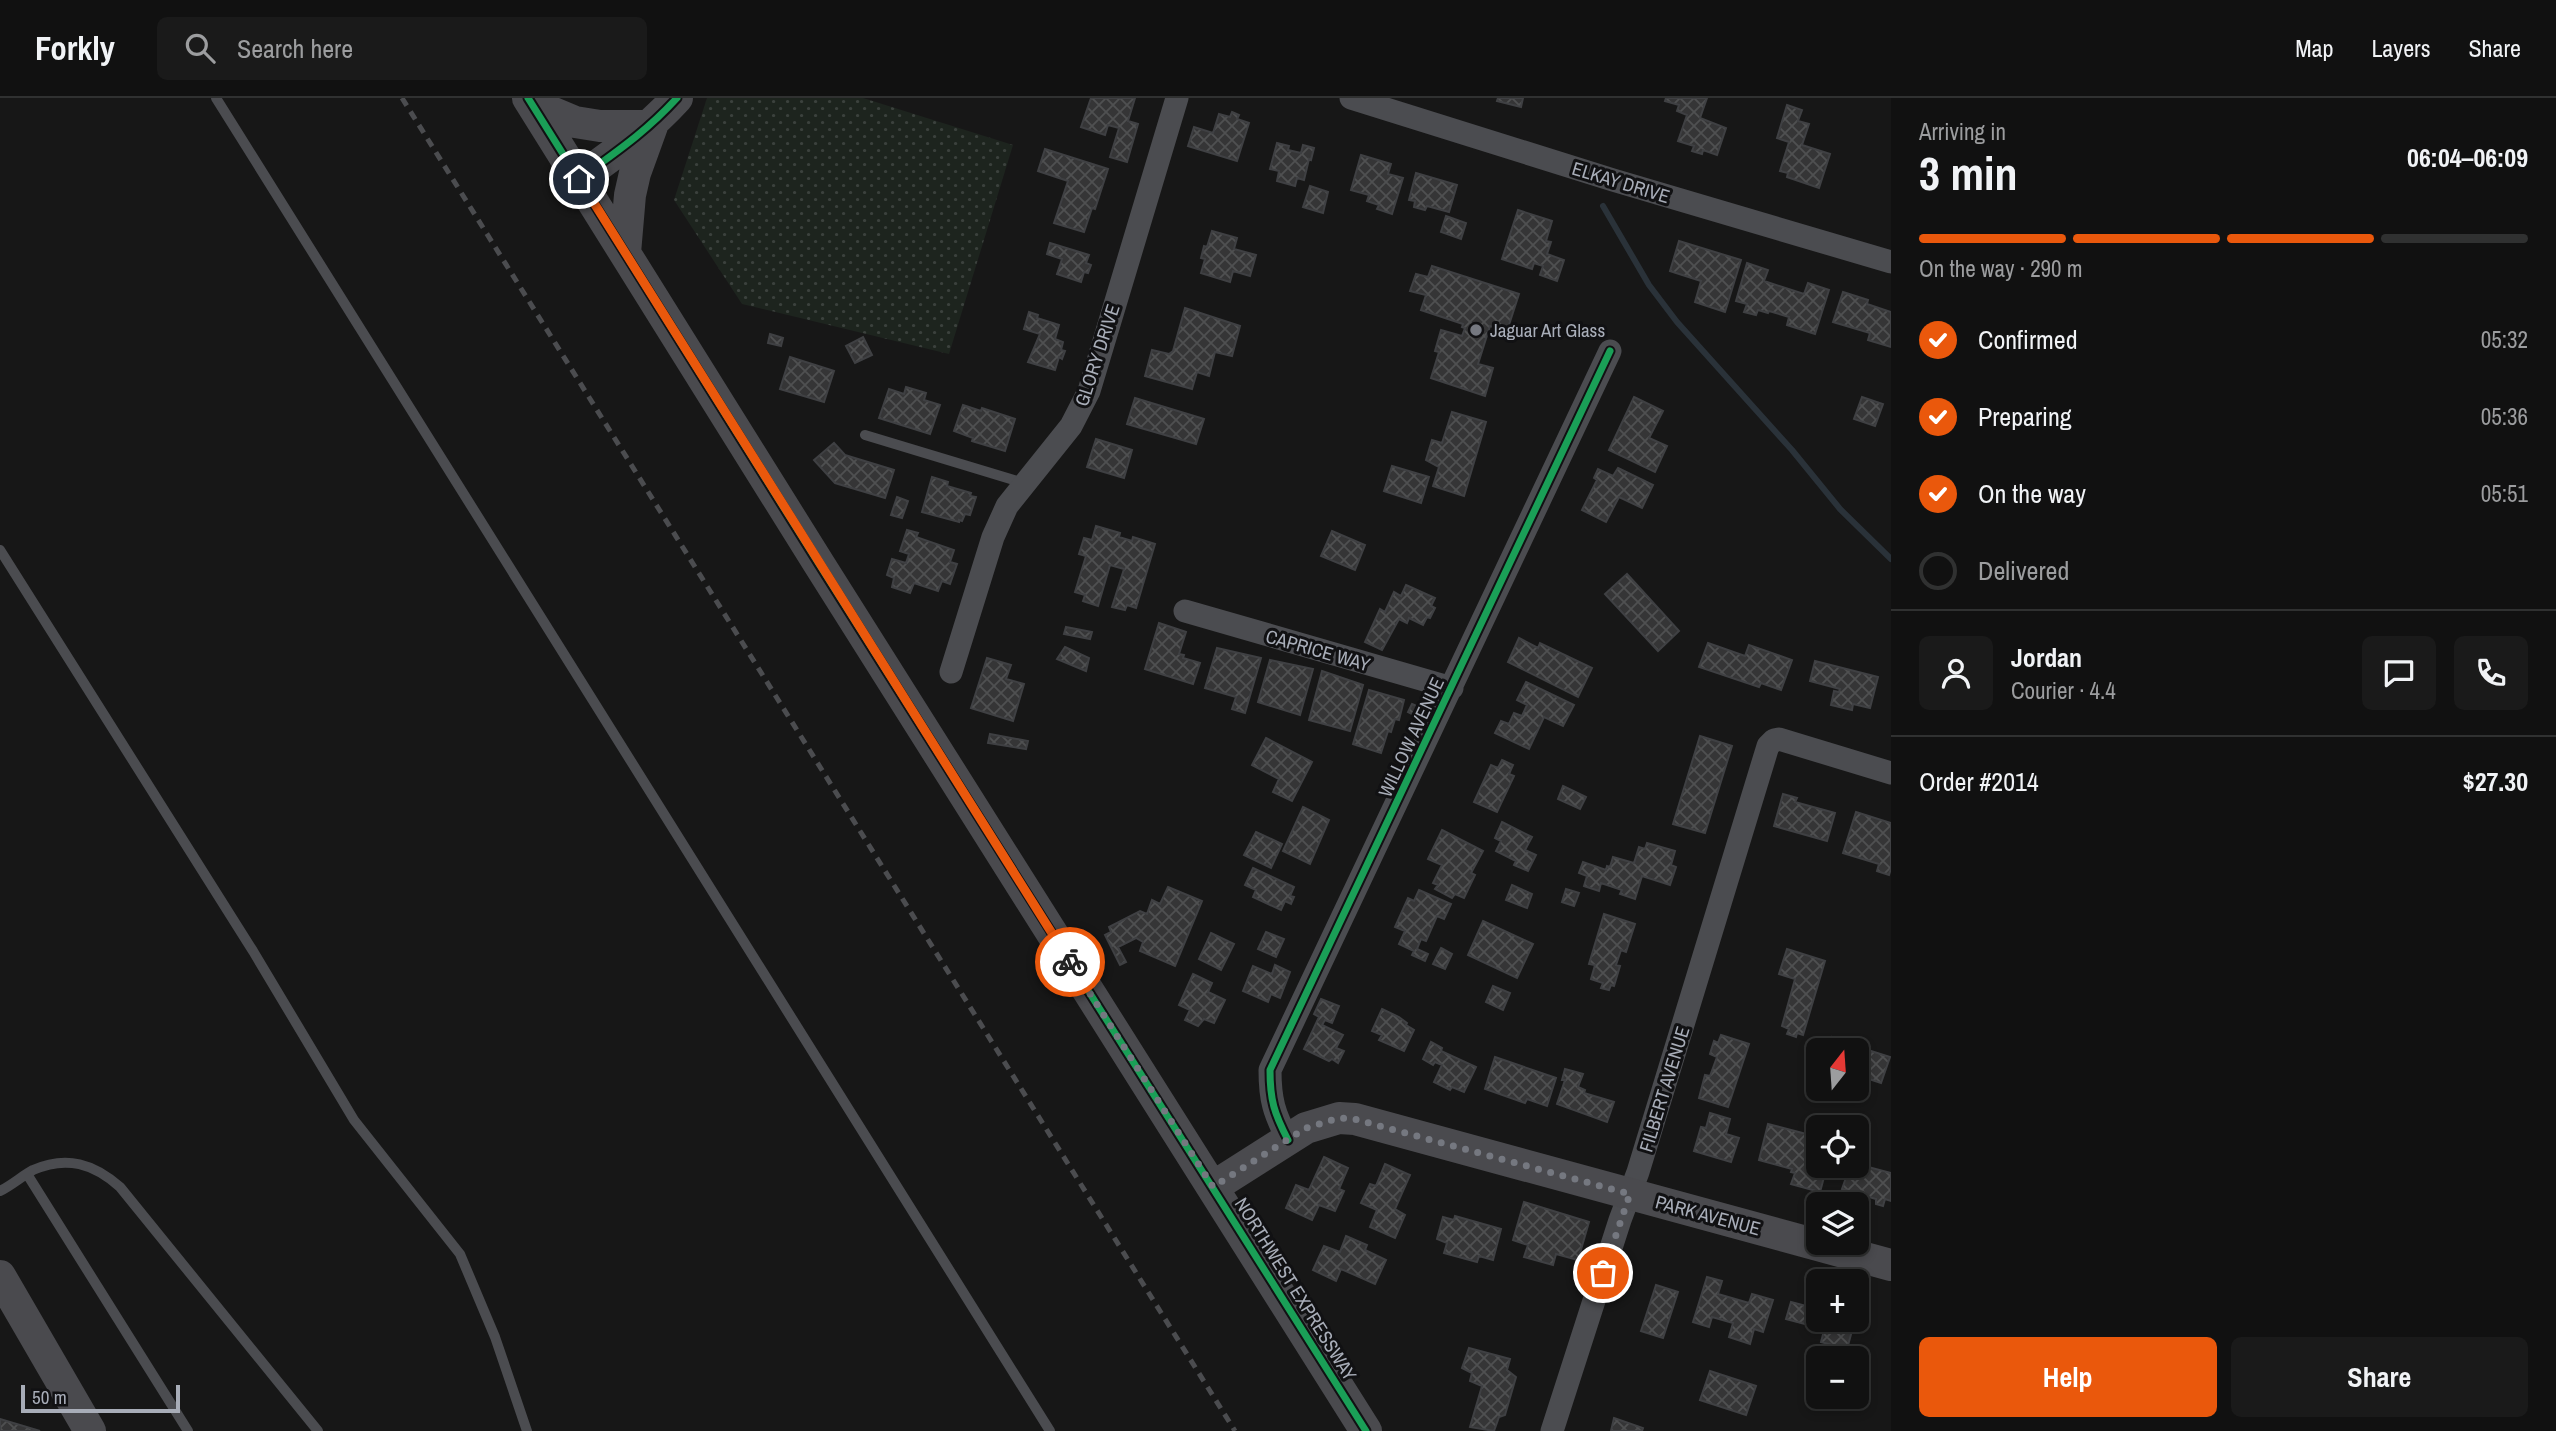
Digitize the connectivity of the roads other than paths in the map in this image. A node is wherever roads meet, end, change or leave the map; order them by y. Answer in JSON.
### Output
{"nodes":[{"id":1,"x":216,"y":98,"type":"edge"},
{"id":2,"x":677,"y":98,"type":"edge"},
{"id":3,"x":1177,"y":98,"type":"edge"},
{"id":4,"x":1351,"y":98,"type":"edge"},
{"id":5,"x":530,"y":101,"type":"edge"},
{"id":6,"x":652,"y":125,"type":"junction"},
{"id":7,"x":579,"y":179,"type":"junction"},
{"id":8,"x":625,"y":253,"type":"junction"},
{"id":9,"x":1891,"y":262,"type":"edge"},
{"id":10,"x":1610,"y":351,"type":"dead end"},
{"id":11,"x":865,"y":435,"type":"dead end"},
{"id":12,"x":1024,"y":483,"type":"junction"},
{"id":13,"x":0,"y":550,"type":"edge"},
{"id":14,"x":1185,"y":611,"type":"dead end"},
{"id":15,"x":951,"y":672,"type":"dead end"},
{"id":16,"x":1452,"y":688,"type":"junction"},
{"id":17,"x":1891,"y":773,"type":"edge"},
{"id":18,"x":1289,"y":1140,"type":"junction"},
{"id":19,"x":27,"y":1174,"type":"junction"},
{"id":20,"x":1213,"y":1187,"type":"junction"},
{"id":21,"x":0,"y":1191,"type":"edge"},
{"id":22,"x":1630,"y":1194,"type":"junction"},
{"id":23,"x":1891,"y":1265,"type":"edge"},
{"id":24,"x":0,"y":1276,"type":"edge"},
{"id":25,"x":90,"y":1431,"type":"edge"},
{"id":26,"x":188,"y":1431,"type":"edge"},
{"id":27,"x":318,"y":1431,"type":"edge"},
{"id":28,"x":527,"y":1431,"type":"edge"},
{"id":29,"x":1050,"y":1431,"type":"edge"},
{"id":30,"x":1366,"y":1431,"type":"edge"},
{"id":31,"x":1552,"y":1431,"type":"edge"}],
"edges":[{"from":1,"to":29,"type":"lane"},
{"from":2,"to":6,"type":"main road"},
{"from":3,"to":12,"type":"street","name":"GLORY DRIVE"},
{"from":4,"to":9,"type":"street","name":"ELKAY DRIVE"},
{"from":5,"to":6,"type":"main road"},
{"from":5,"to":7,"type":"main road","name":"NORTHWEST EXPRESSWAY"},
{"from":6,"to":7,"type":"main road"},
{"from":6,"to":8,"type":"main road"},
{"from":7,"to":8,"type":"main road","name":"NORTHWEST EXPRESSWAY"},
{"from":8,"to":20,"type":"main road","name":"NORTHWEST EXPRESSWAY"},
{"from":10,"to":16,"type":"street","name":"WILLOW AVENUE"},
{"from":11,"to":12,"type":"lane"},
{"from":12,"to":15,"type":"street","name":"GLORY DRIVE"},
{"from":13,"to":28,"type":"lane"},
{"from":14,"to":16,"type":"street","name":"CAPRICE WAY"},
{"from":16,"to":18,"type":"street","name":"WILLOW AVENUE"},
{"from":17,"to":22,"type":"street","name":"FILBERT AVENUE"},
{"from":18,"to":20,"type":"main road","name":"PARK AVENUE"},
{"from":18,"to":22,"type":"main road","name":"PARK AVENUE"},
{"from":19,"to":21,"type":"lane"},
{"from":19,"to":26,"type":"lane"},
{"from":19,"to":27,"type":"lane"},
{"from":20,"to":30,"type":"main road","name":"NORTHWEST EXPRESSWAY"},
{"from":22,"to":23,"type":"main road","name":"PARK AVENUE"},
{"from":22,"to":31,"type":"street","name":"FILBERT AVENUE"},
{"from":24,"to":25,"type":"main road"}]}
